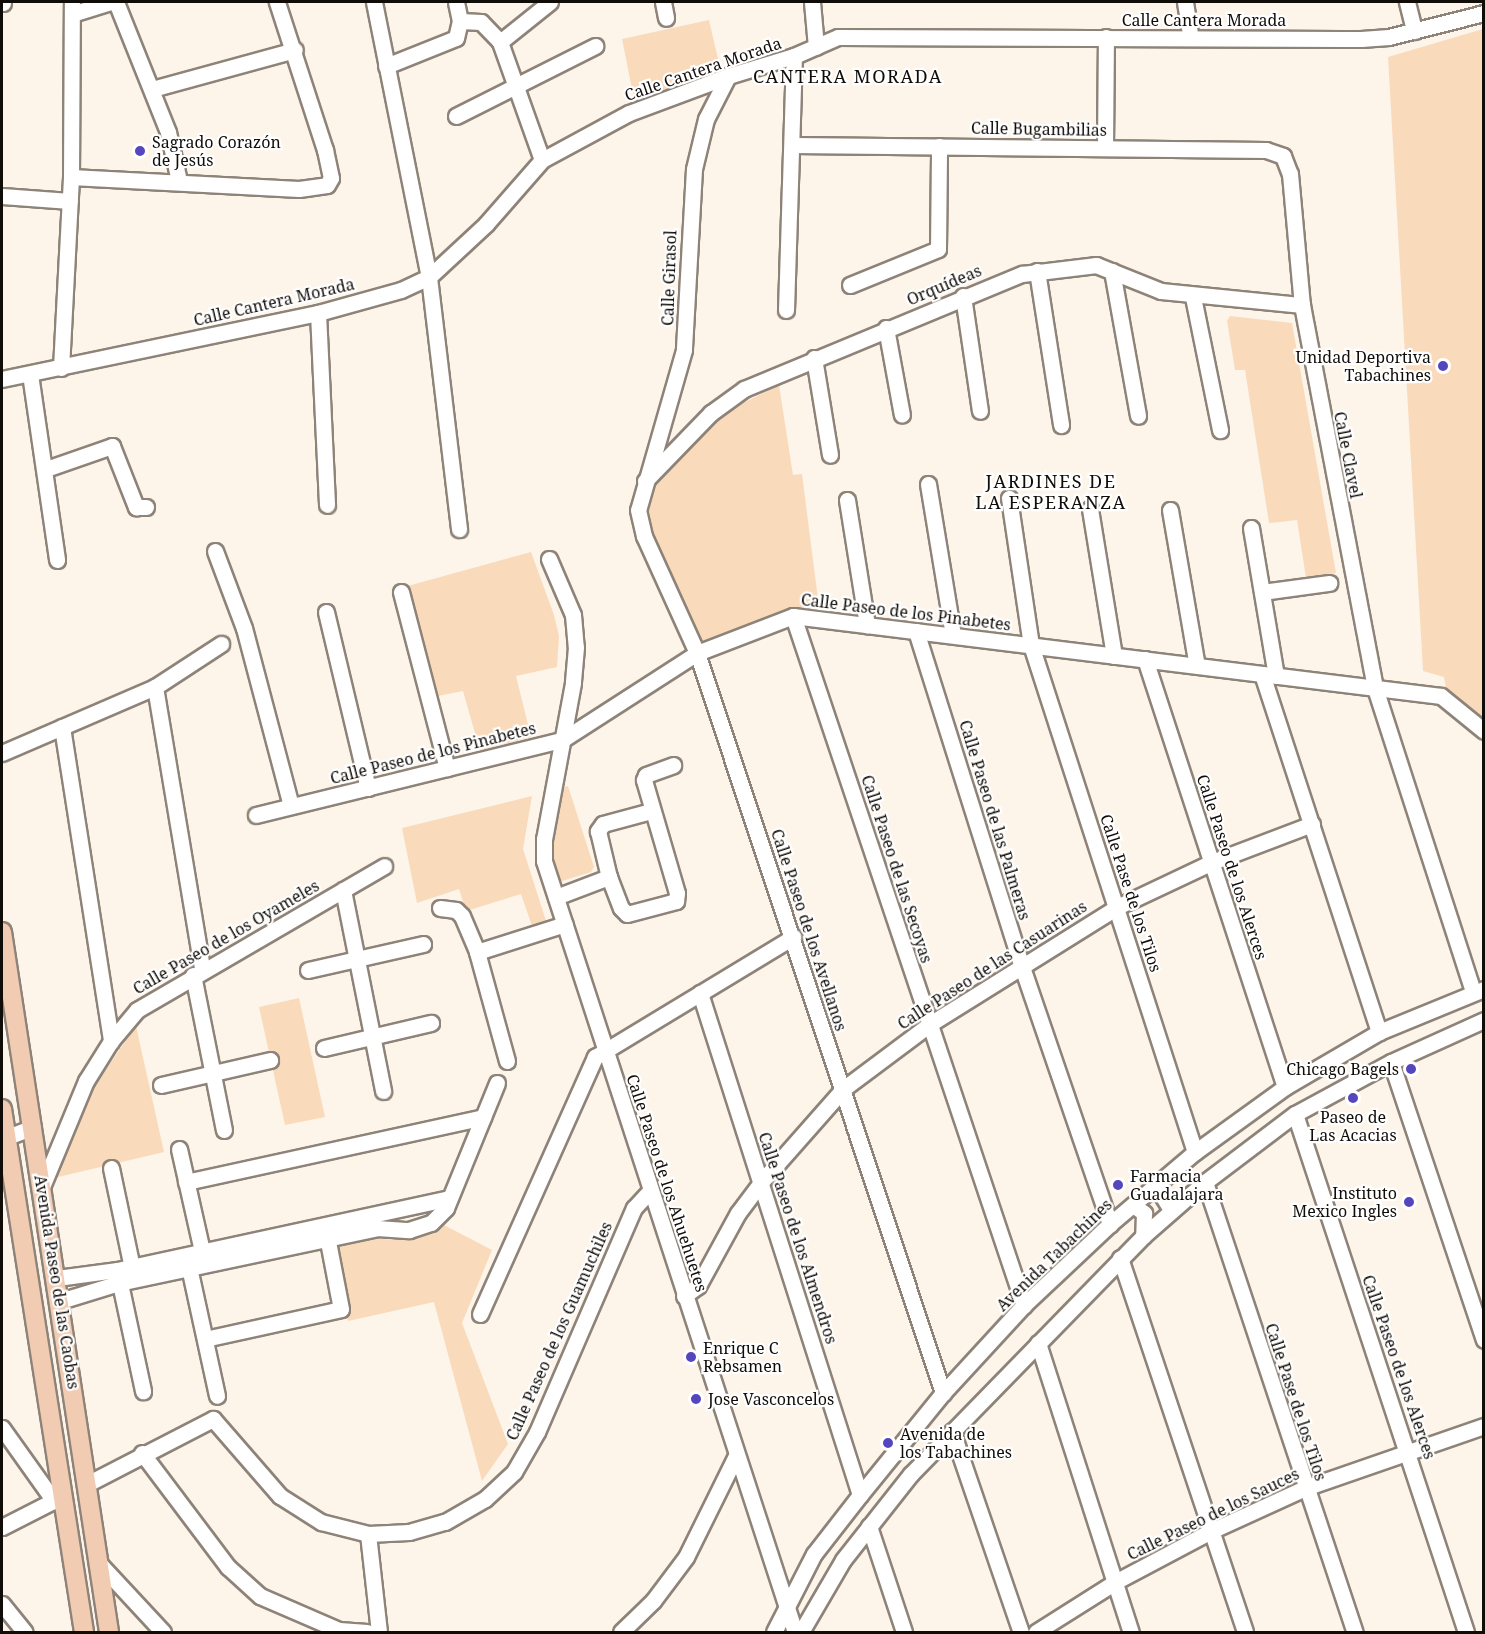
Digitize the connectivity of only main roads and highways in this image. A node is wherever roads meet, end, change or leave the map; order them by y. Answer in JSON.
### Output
{"nodes":[{"id":1,"x":2,"y":932,"type":"edge"},
{"id":2,"x":2,"y":1109,"type":"edge"},
{"id":3,"x":4,"y":1138,"type":"edge"},
{"id":4,"x":75,"y":1397,"type":"junction"},
{"id":5,"x":48,"y":1402,"type":"junction"},
{"id":6,"x":84,"y":1632,"type":"edge"},
{"id":7,"x":109,"y":1632,"type":"edge"}],
"edges":[{"from":1,"to":4,"type":"main road","name":"Avenida Paseo de las Caobas"},
{"from":2,"to":3,"type":"main road","name":"Avenida Paseo de las Caobas"},
{"from":3,"to":5,"type":"main road","name":"Avenida Paseo de las Caobas"},
{"from":4,"to":5,"type":"main road"},
{"from":4,"to":7,"type":"main road","name":"Avenida Paseo de las Caobas"},
{"from":5,"to":6,"type":"main road","name":"Avenida Paseo de las Caobas"}]}
